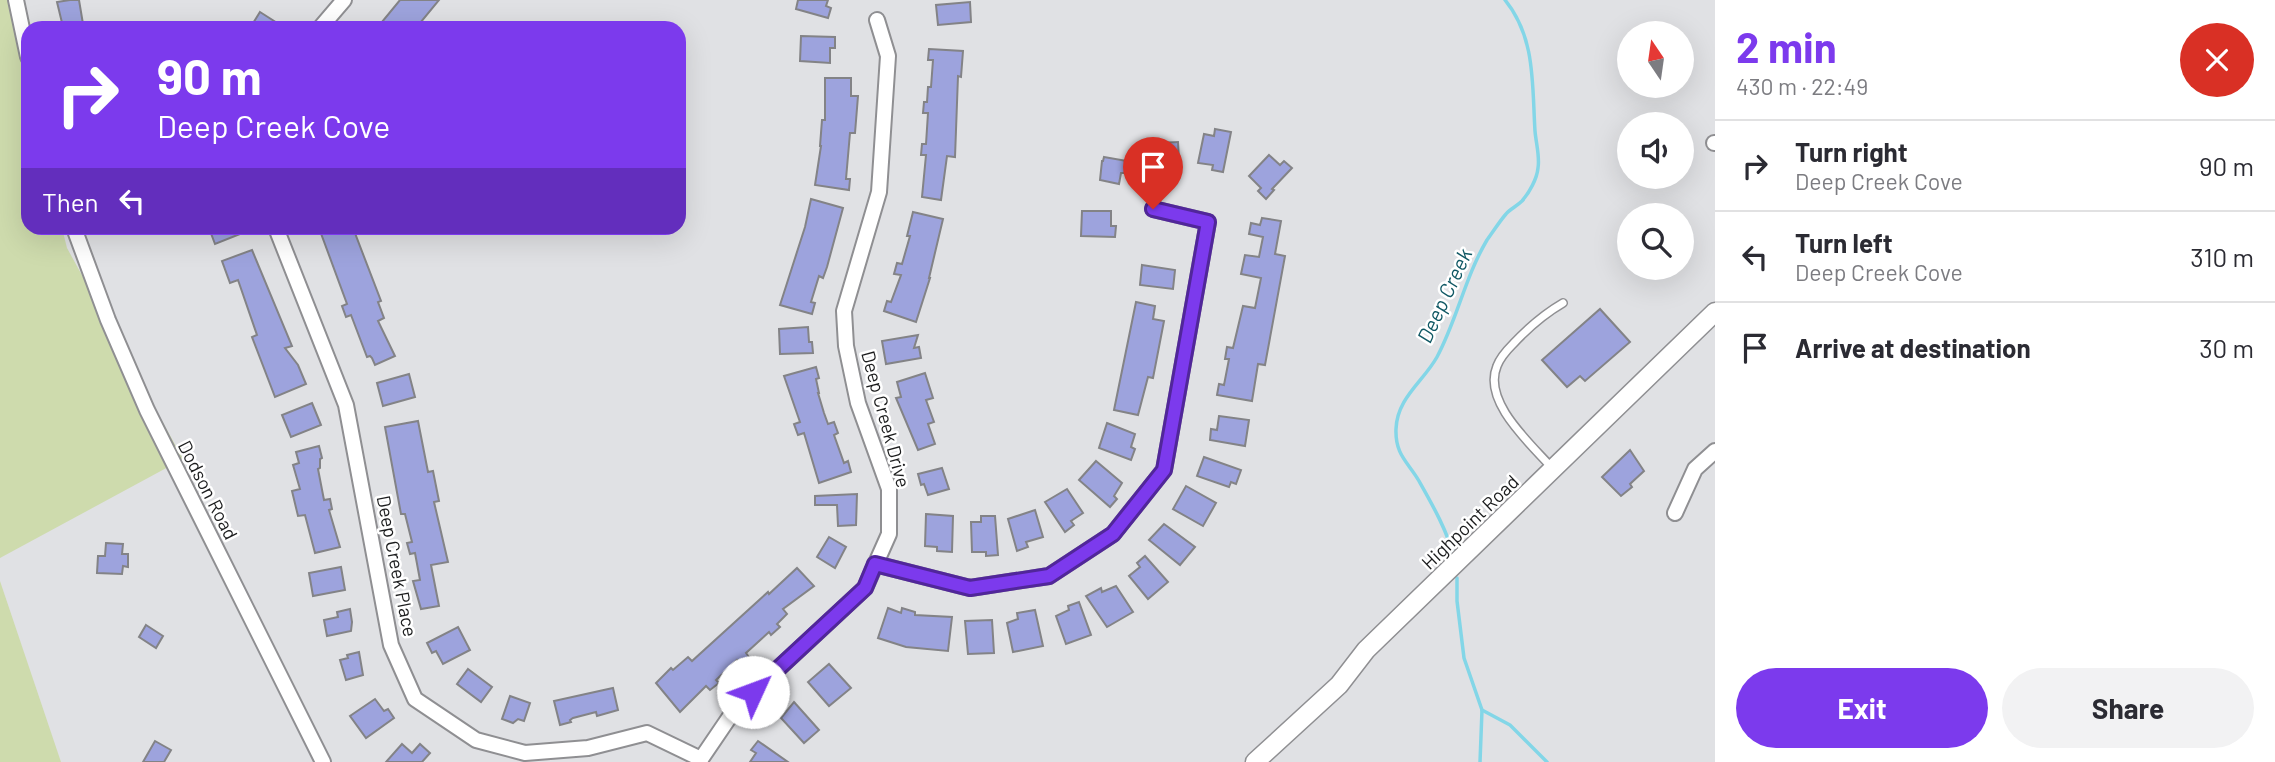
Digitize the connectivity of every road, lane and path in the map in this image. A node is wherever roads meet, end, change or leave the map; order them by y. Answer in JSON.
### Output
{"nodes":[{"id":1,"x":16,"y":0,"type":"edge"},
{"id":2,"x":344,"y":0,"type":"edge"},
{"id":3,"x":877,"y":20,"type":"dead end"},
{"id":4,"x":326,"y":21,"type":"edge"},
{"id":5,"x":21,"y":24,"type":"edge"},
{"id":6,"x":1153,"y":209,"type":"dead end"},
{"id":7,"x":77,"y":235,"type":"edge"},
{"id":8,"x":279,"y":235,"type":"edge"},
{"id":9,"x":1563,"y":303,"type":"dead end"},
{"id":10,"x":1715,"y":312,"type":"edge"},
{"id":11,"x":1715,"y":451,"type":"edge"},
{"id":12,"x":1553,"y":470,"type":"junction"},
{"id":13,"x":1675,"y":513,"type":"dead end"},
{"id":14,"x":875,"y":564,"type":"junction"},
{"id":15,"x":700,"y":760,"type":"edge"},
{"id":16,"x":323,"y":762,"type":"edge"},
{"id":17,"x":1255,"y":762,"type":"edge"}],
"edges":[{"from":1,"to":5,"type":"street"},
{"from":2,"to":4,"type":"street"},
{"from":3,"to":14,"type":"street","name":"Deep Creek Drive"},
{"from":6,"to":14,"type":"street"},
{"from":7,"to":16,"type":"street","name":"Dodson Road"},
{"from":8,"to":15,"type":"street","name":"Deep Creek Place"},
{"from":9,"to":12,"type":"lane"},
{"from":10,"to":12,"type":"street","name":"Highpoint Road"},
{"from":11,"to":13,"type":"street"},
{"from":12,"to":17,"type":"street","name":"Highpoint Road"},
{"from":14,"to":15,"type":"street","name":"Deep Creek Drive"}]}
